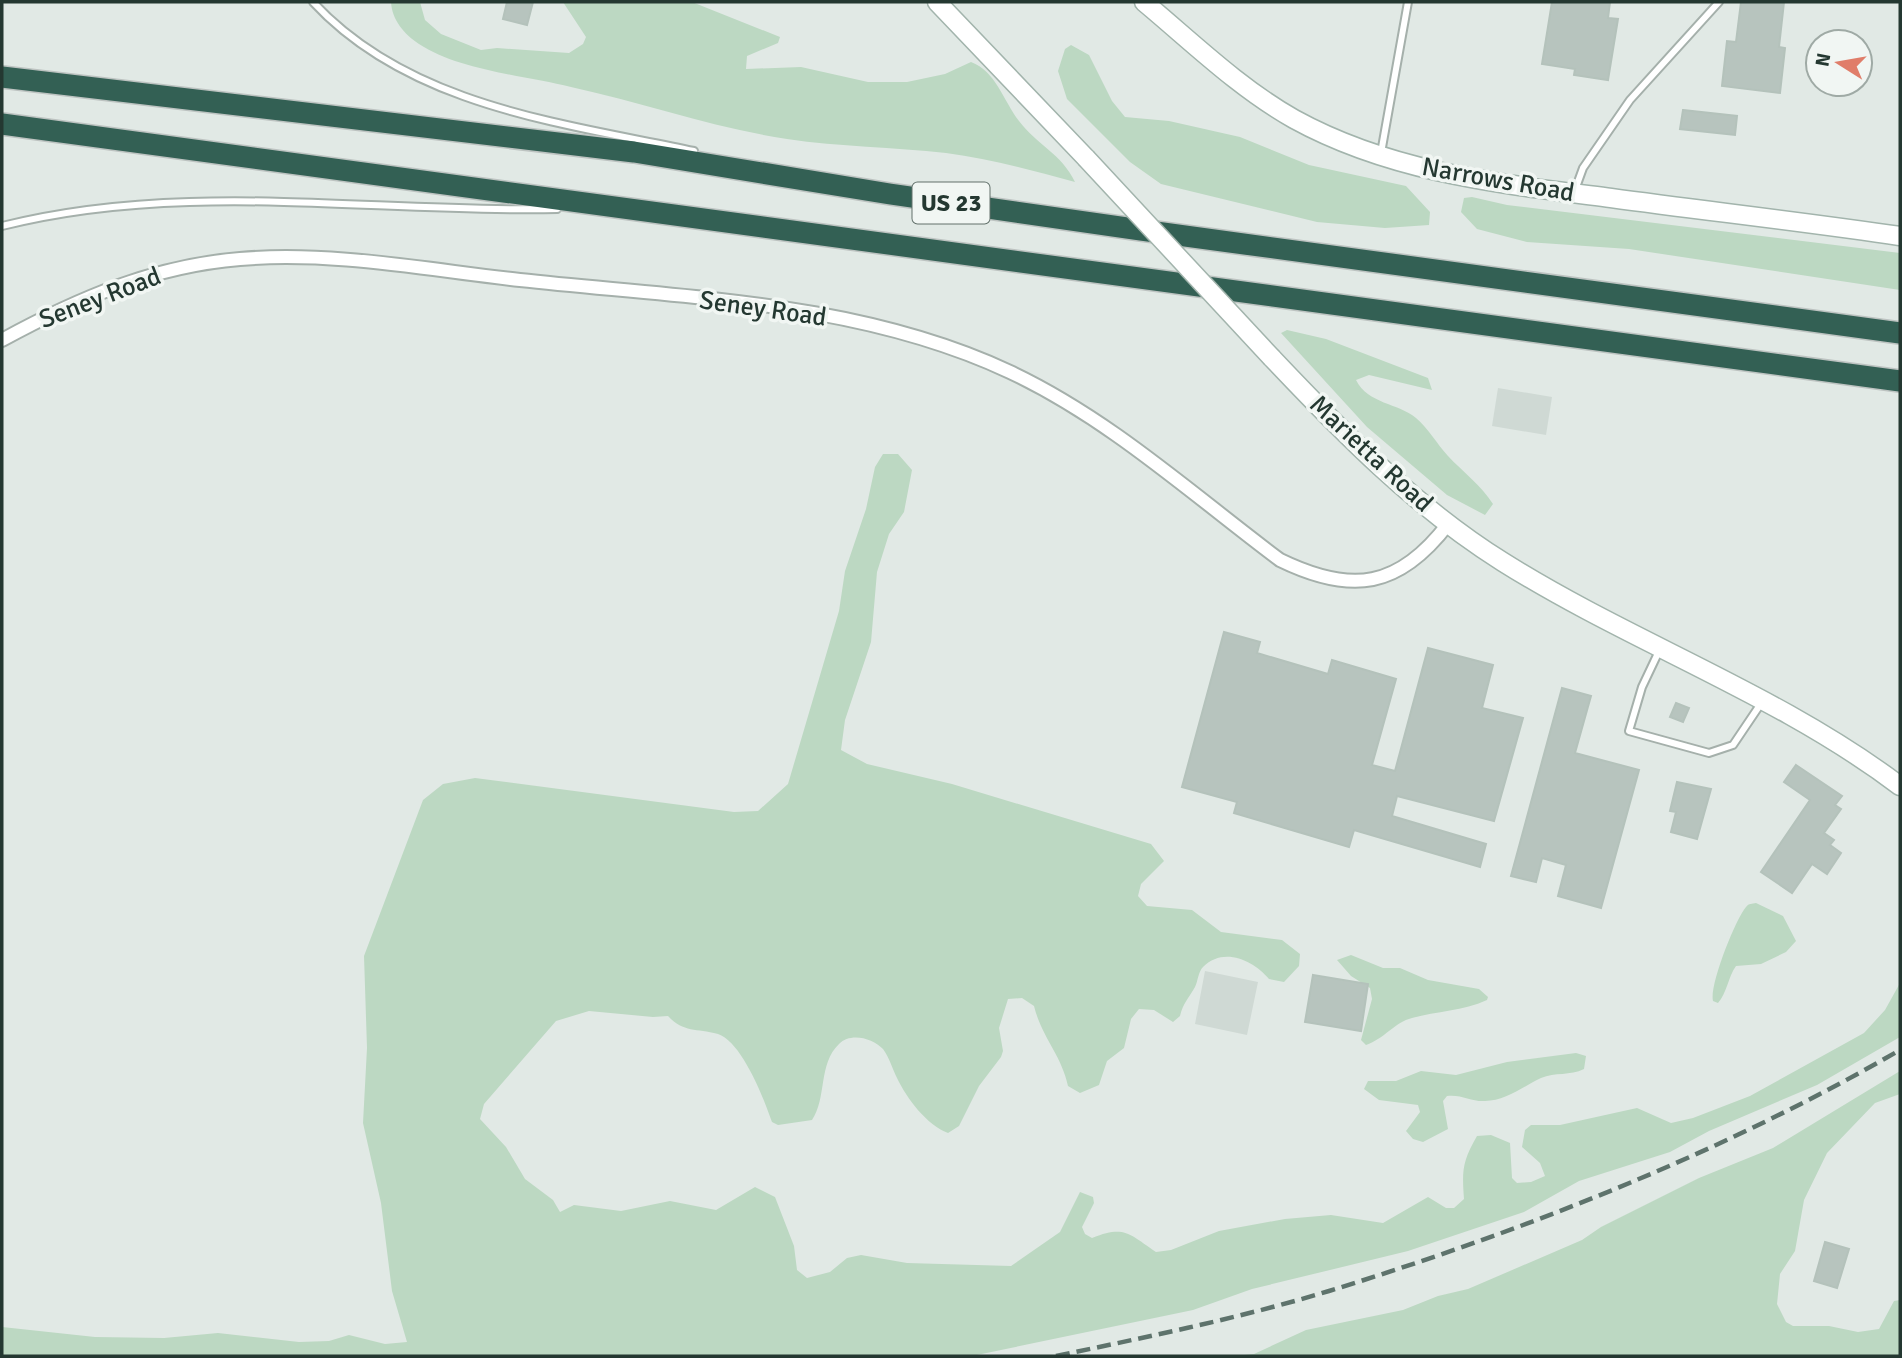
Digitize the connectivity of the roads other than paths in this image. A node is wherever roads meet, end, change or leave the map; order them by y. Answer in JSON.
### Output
{"nodes":[{"id":1,"x":313,"y":2,"type":"edge"},
{"id":2,"x":937,"y":2,"type":"edge"},
{"id":3,"x":1144,"y":2,"type":"edge"},
{"id":4,"x":1408,"y":2,"type":"edge"},
{"id":5,"x":1719,"y":2,"type":"edge"},
{"id":6,"x":2,"y":77,"type":"edge"},
{"id":7,"x":2,"y":124,"type":"edge"},
{"id":8,"x":701,"y":153,"type":"dead end"},
{"id":9,"x":1381,"y":155,"type":"junction"},
{"id":10,"x":715,"y":156,"type":"dead end"},
{"id":11,"x":890,"y":194,"type":"junction"},
{"id":12,"x":1575,"y":194,"type":"junction"},
{"id":13,"x":613,"y":207,"type":"junction"},
{"id":14,"x":2,"y":226,"type":"edge"},
{"id":15,"x":1900,"y":236,"type":"edge"},
{"id":16,"x":1900,"y":333,"type":"edge"},
{"id":17,"x":2,"y":340,"type":"edge"},
{"id":18,"x":1900,"y":381,"type":"edge"},
{"id":19,"x":1448,"y":524,"type":"junction"},
{"id":20,"x":1660,"y":649,"type":"junction"},
{"id":21,"x":1763,"y":701,"type":"junction"},
{"id":22,"x":1900,"y":786,"type":"edge"}],
"edges":[{"from":1,"to":8,"type":"lane"},
{"from":2,"to":19,"type":"street","name":"Marietta Road","bridge":true},
{"from":3,"to":9,"type":"street","name":"Narrows Road"},
{"from":4,"to":9,"type":"lane"},
{"from":5,"to":12,"type":"lane"},
{"from":6,"to":11,"type":"highway","number":"US 23"},
{"from":7,"to":13,"type":"highway","number":"US 23"},
{"from":9,"to":12,"type":"street","name":"Narrows Road"},
{"from":10,"to":11,"type":"lane"},
{"from":11,"to":16,"type":"highway","number":"US 23"},
{"from":12,"to":15,"type":"street","name":"Narrows Road"},
{"from":13,"to":14,"type":"lane"},
{"from":13,"to":18,"type":"highway","number":"US 23"},
{"from":17,"to":19,"type":"street","name":"Seney Road"},
{"from":19,"to":20,"type":"street","name":"Marietta Road"},
{"from":20,"to":21,"type":"street","name":"Marietta Road"},
{"from":20,"to":21,"type":"lane"},
{"from":21,"to":22,"type":"street","name":"Marietta Road"}]}
